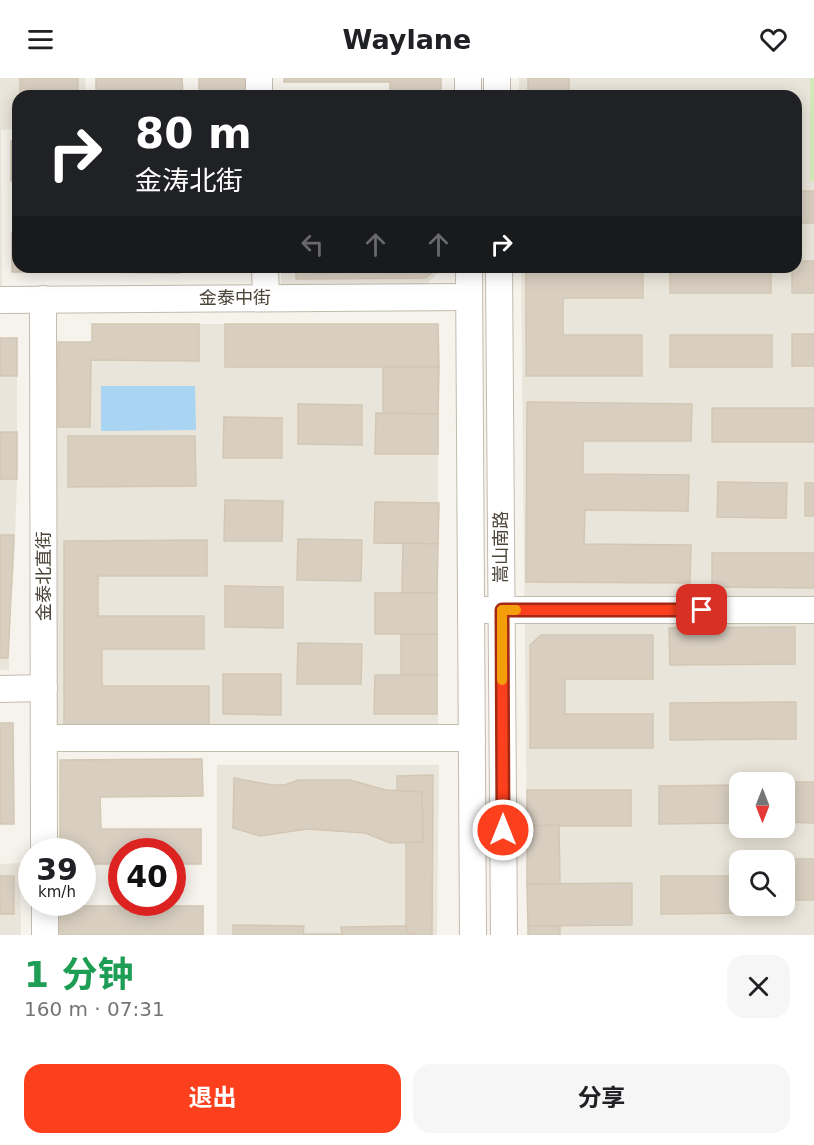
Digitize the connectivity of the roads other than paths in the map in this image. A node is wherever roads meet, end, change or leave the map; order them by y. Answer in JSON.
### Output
{"nodes":[{"id":1,"x":265,"y":273,"type":"edge"},
{"id":2,"x":469,"y":273,"type":"edge"},
{"id":3,"x":499,"y":273,"type":"edge"},
{"id":4,"x":469,"y":297,"type":"junction"},
{"id":5,"x":266,"y":298,"type":"junction"},
{"id":6,"x":43,"y":299,"type":"junction"},
{"id":7,"x":0,"y":300,"type":"edge"},
{"id":8,"x":471,"y":610,"type":"junction"},
{"id":9,"x":502,"y":610,"type":"junction"},
{"id":10,"x":814,"y":610,"type":"edge"},
{"id":11,"x":44,"y":688,"type":"junction"},
{"id":12,"x":0,"y":689,"type":"edge"},
{"id":13,"x":44,"y":738,"type":"junction"},
{"id":14,"x":472,"y":738,"type":"junction"},
{"id":15,"x":44,"y":838,"type":"edge"},
{"id":16,"x":45,"y":916,"type":"edge"},
{"id":17,"x":45,"y":935,"type":"edge"},
{"id":18,"x":472,"y":935,"type":"edge"},
{"id":19,"x":504,"y":935,"type":"edge"}],
"edges":[{"from":1,"to":5,"type":"street"},
{"from":2,"to":4,"type":"street","name":"嵩山南路"},
{"from":3,"to":9,"type":"street","name":"嵩山南路"},
{"from":4,"to":5,"type":"street","name":"金泰中街"},
{"from":4,"to":8,"type":"street","name":"嵩山南路"},
{"from":5,"to":6,"type":"street","name":"金泰中街"},
{"from":6,"to":7,"type":"street","name":"金泰中街"},
{"from":6,"to":11,"type":"street","name":"金泰北直街"},
{"from":8,"to":9,"type":"street"},
{"from":8,"to":14,"type":"street","name":"嵩山南路"},
{"from":9,"to":10,"type":"street"},
{"from":9,"to":19,"type":"street","name":"嵩山南路"},
{"from":11,"to":12,"type":"street"},
{"from":11,"to":13,"type":"street","name":"金泰北直街"},
{"from":13,"to":14,"type":"street"},
{"from":13,"to":15,"type":"street","name":"金泰北直街"},
{"from":14,"to":18,"type":"street","name":"嵩山南路"},
{"from":16,"to":17,"type":"street"}]}
